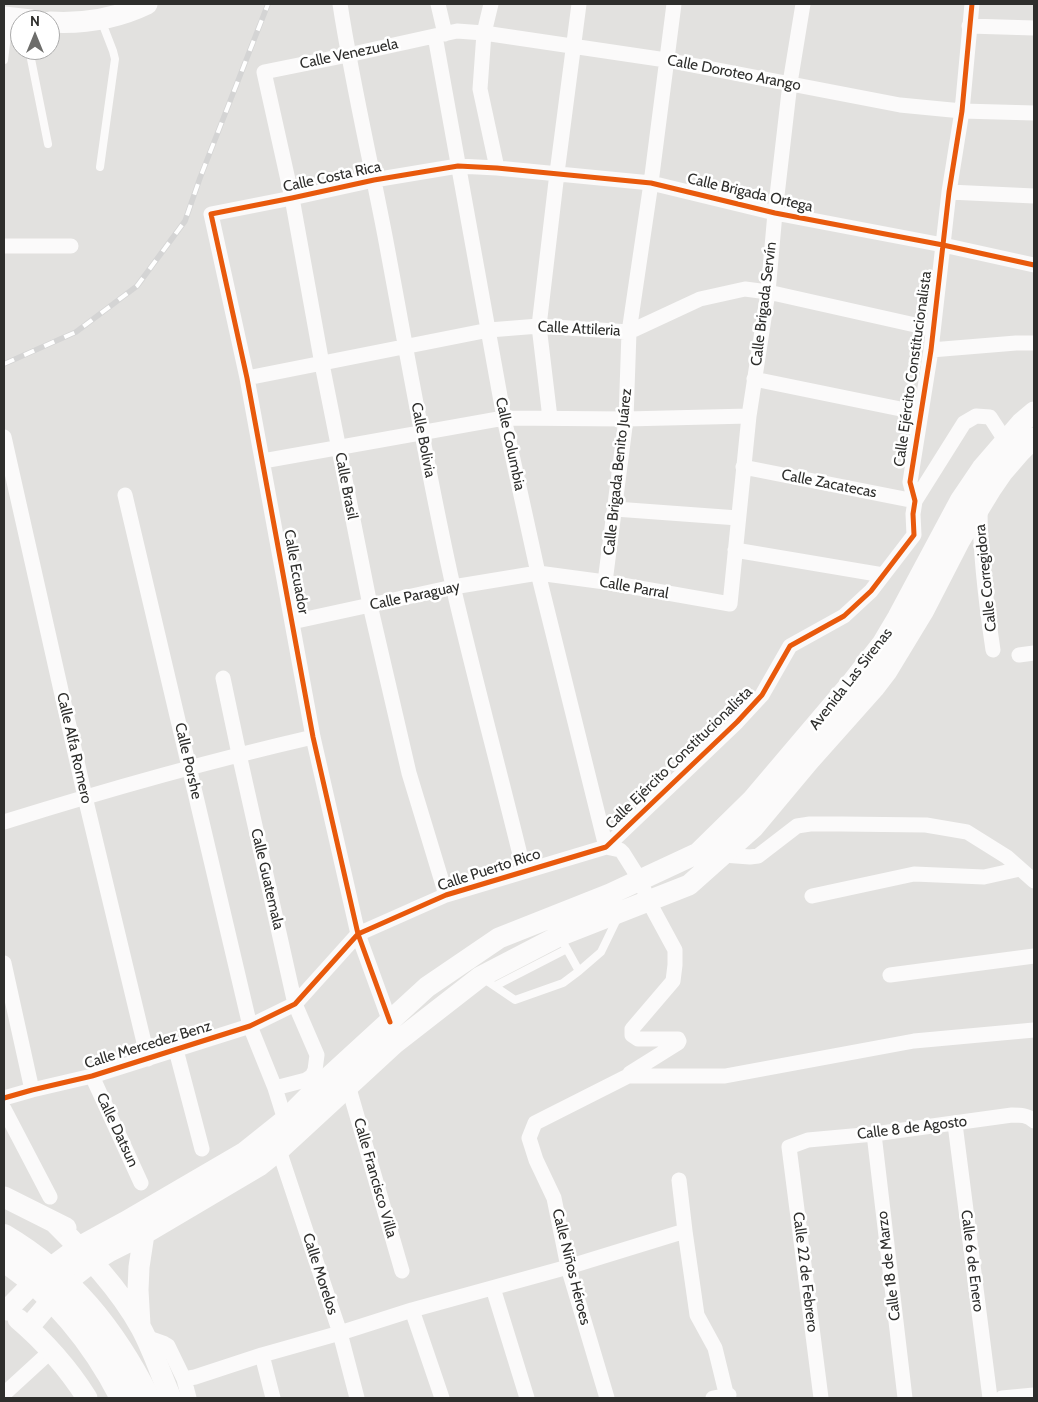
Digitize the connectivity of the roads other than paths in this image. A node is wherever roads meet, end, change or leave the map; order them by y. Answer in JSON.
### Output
{"nodes":[{"id":1,"x":147,"y":4,"type":"edge"},
{"id":2,"x":340,"y":4,"type":"edge"},
{"id":3,"x":438,"y":4,"type":"edge"},
{"id":4,"x":490,"y":4,"type":"edge"},
{"id":5,"x":579,"y":4,"type":"edge"},
{"id":6,"x":674,"y":4,"type":"edge"},
{"id":7,"x":803,"y":4,"type":"edge"},
{"id":8,"x":972,"y":4,"type":"edge"},
{"id":9,"x":101,"y":20,"type":"junction"},
{"id":10,"x":60,"y":23,"type":"edge"},
{"id":11,"x":969,"y":26,"type":"junction"},
{"id":12,"x":1034,"y":28,"type":"edge"},
{"id":13,"x":484,"y":33,"type":"junction"},
{"id":14,"x":440,"y":35,"type":"junction"},
{"id":15,"x":10,"y":46,"type":"edge"},
{"id":16,"x":574,"y":46,"type":"junction"},
{"id":17,"x":348,"y":55,"type":"junction"},
{"id":18,"x":4,"y":60,"type":"edge"},
{"id":19,"x":32,"y":60,"type":"edge"},
{"id":20,"x":666,"y":60,"type":"junction"},
{"id":21,"x":264,"y":72,"type":"joint"},
{"id":22,"x":790,"y":83,"type":"junction"},
{"id":23,"x":962,"y":111,"type":"junction"},
{"id":24,"x":1034,"y":113,"type":"edge"},
{"id":25,"x":48,"y":144,"type":"dead end"},
{"id":26,"x":458,"y":166,"type":"junction"},
{"id":27,"x":100,"y":167,"type":"dead end"},
{"id":28,"x":497,"y":168,"type":"junction"},
{"id":29,"x":557,"y":172,"type":"junction"},
{"id":30,"x":374,"y":180,"type":"junction"},
{"id":31,"x":651,"y":183,"type":"junction"},
{"id":32,"x":949,"y":192,"type":"junction"},
{"id":33,"x":1034,"y":196,"type":"edge"},
{"id":34,"x":292,"y":198,"type":"junction"},
{"id":35,"x":775,"y":213,"type":"junction"},
{"id":36,"x":211,"y":214,"type":"joint"},
{"id":37,"x":943,"y":245,"type":"junction"},
{"id":38,"x":4,"y":246,"type":"edge"},
{"id":39,"x":71,"y":246,"type":"dead end"},
{"id":40,"x":1034,"y":265,"type":"edge"},
{"id":41,"x":768,"y":292,"type":"junction"},
{"id":42,"x":539,"y":326,"type":"junction"},
{"id":43,"x":933,"y":329,"type":"junction"},
{"id":44,"x":488,"y":330,"type":"junction"},
{"id":45,"x":629,"y":332,"type":"junction"},
{"id":46,"x":1034,"y":343,"type":"edge"},
{"id":47,"x":406,"y":346,"type":"junction"},
{"id":48,"x":931,"y":350,"type":"junction"},
{"id":49,"x":322,"y":364,"type":"junction"},
{"id":50,"x":247,"y":378,"type":"junction"},
{"id":51,"x":754,"y":379,"type":"junction"},
{"id":52,"x":1034,"y":412,"type":"edge"},
{"id":53,"x":920,"y":413,"type":"junction"},
{"id":54,"x":749,"y":416,"type":"junction"},
{"id":55,"x":504,"y":418,"type":"junction"},
{"id":56,"x":550,"y":418,"type":"junction"},
{"id":57,"x":626,"y":419,"type":"junction"},
{"id":58,"x":421,"y":432,"type":"junction"},
{"id":59,"x":4,"y":437,"type":"edge"},
{"id":60,"x":1034,"y":438,"type":"edge"},
{"id":61,"x":1005,"y":440,"type":"junction"},
{"id":62,"x":339,"y":449,"type":"junction"},
{"id":63,"x":263,"y":462,"type":"junction"},
{"id":64,"x":743,"y":467,"type":"junction"},
{"id":65,"x":125,"y":495,"type":"dead end"},
{"id":66,"x":915,"y":501,"type":"junction"},
{"id":67,"x":980,"y":507,"type":"junction"},
{"id":68,"x":615,"y":509,"type":"junction"},
{"id":69,"x":738,"y":518,"type":"junction"},
{"id":70,"x":735,"y":550,"type":"junction"},
{"id":71,"x":538,"y":573,"type":"junction"},
{"id":72,"x":883,"y":575,"type":"junction"},
{"id":73,"x":605,"y":582,"type":"junction"},
{"id":74,"x":454,"y":587,"type":"junction"},
{"id":75,"x":730,"y":604,"type":"joint"},
{"id":76,"x":370,"y":605,"type":"junction"},
{"id":77,"x":292,"y":622,"type":"junction"},
{"id":78,"x":993,"y":650,"type":"dead end"},
{"id":79,"x":1034,"y":653,"type":"edge"},
{"id":80,"x":1019,"y":655,"type":"dead end"},
{"id":81,"x":223,"y":678,"type":"dead end"},
{"id":82,"x":313,"y":737,"type":"junction"},
{"id":83,"x":239,"y":754,"type":"junction"},
{"id":84,"x":190,"y":767,"type":"junction"},
{"id":85,"x":85,"y":797,"type":"junction"},
{"id":86,"x":4,"y":822,"type":"edge"},
{"id":87,"x":606,"y":847,"type":"junction"},
{"id":88,"x":723,"y":855,"type":"junction"},
{"id":89,"x":1020,"y":869,"type":"junction"},
{"id":90,"x":524,"y":872,"type":"junction"},
{"id":91,"x":640,"y":880,"type":"junction"},
{"id":92,"x":1034,"y":881,"type":"edge"},
{"id":93,"x":446,"y":896,"type":"junction"},
{"id":94,"x":812,"y":896,"type":"dead end"},
{"id":95,"x":649,"y":902,"type":"junction"},
{"id":96,"x":621,"y":911,"type":"junction"},
{"id":97,"x":358,"y":934,"type":"junction"},
{"id":98,"x":563,"y":942,"type":"junction"},
{"id":99,"x":1034,"y":956,"type":"edge"},
{"id":100,"x":4,"y":963,"type":"edge"},
{"id":101,"x":579,"y":971,"type":"junction"},
{"id":102,"x":890,"y":975,"type":"dead end"},
{"id":103,"x":487,"y":981,"type":"junction"},
{"id":104,"x":295,"y":1004,"type":"junction"},
{"id":105,"x":390,"y":1022,"type":"junction"},
{"id":106,"x":250,"y":1026,"type":"junction"},
{"id":107,"x":1034,"y":1030,"type":"edge"},
{"id":108,"x":176,"y":1050,"type":"junction"},
{"id":109,"x":148,"y":1059,"type":"junction"},
{"id":110,"x":630,"y":1075,"type":"junction"},
{"id":111,"x":92,"y":1076,"type":"junction"},
{"id":112,"x":316,"y":1081,"type":"junction"},
{"id":113,"x":348,"y":1085,"type":"junction"},
{"id":114,"x":275,"y":1088,"type":"junction"},
{"id":115,"x":32,"y":1090,"type":"junction"},
{"id":116,"x":4,"y":1098,"type":"edge"},
{"id":117,"x":4,"y":1109,"type":"edge"},
{"id":118,"x":285,"y":1120,"type":"junction"},
{"id":119,"x":1034,"y":1121,"type":"edge"},
{"id":120,"x":955,"y":1124,"type":"junction"},
{"id":121,"x":874,"y":1134,"type":"junction"},
{"id":122,"x":789,"y":1147,"type":"joint"},
{"id":123,"x":202,"y":1149,"type":"dead end"},
{"id":124,"x":279,"y":1150,"type":"junction"},
{"id":125,"x":680,"y":1180,"type":"dead end"},
{"id":126,"x":142,"y":1183,"type":"dead end"},
{"id":127,"x":4,"y":1196,"type":"edge"},
{"id":128,"x":50,"y":1197,"type":"dead end"},
{"id":129,"x":54,"y":1222,"type":"junction"},
{"id":130,"x":125,"y":1222,"type":"junction"},
{"id":131,"x":684,"y":1232,"type":"junction"},
{"id":132,"x":144,"y":1234,"type":"junction"},
{"id":133,"x":4,"y":1236,"type":"edge"},
{"id":134,"x":85,"y":1255,"type":"junction"},
{"id":135,"x":4,"y":1260,"type":"edge"},
{"id":136,"x":568,"y":1267,"type":"junction"},
{"id":137,"x":402,"y":1271,"type":"dead end"},
{"id":138,"x":493,"y":1288,"type":"junction"},
{"id":139,"x":5,"y":1309,"type":"edge"},
{"id":140,"x":412,"y":1310,"type":"junction"},
{"id":141,"x":28,"y":1328,"type":"junction"},
{"id":142,"x":143,"y":1331,"type":"junction"},
{"id":143,"x":340,"y":1333,"type":"junction"},
{"id":144,"x":52,"y":1350,"type":"junction"},
{"id":145,"x":262,"y":1355,"type":"junction"},
{"id":146,"x":184,"y":1379,"type":"junction"},
{"id":147,"x":4,"y":1394,"type":"edge"},
{"id":148,"x":1034,"y":1394,"type":"edge"},
{"id":149,"x":726,"y":1396,"type":"edge"},
{"id":150,"x":87,"y":1398,"type":"edge"},
{"id":151,"x":122,"y":1398,"type":"edge"},
{"id":152,"x":148,"y":1398,"type":"edge"},
{"id":153,"x":171,"y":1398,"type":"edge"},
{"id":154,"x":189,"y":1398,"type":"edge"},
{"id":155,"x":273,"y":1398,"type":"edge"},
{"id":156,"x":357,"y":1398,"type":"edge"},
{"id":157,"x":442,"y":1398,"type":"edge"},
{"id":158,"x":527,"y":1398,"type":"edge"},
{"id":159,"x":607,"y":1398,"type":"edge"},
{"id":160,"x":821,"y":1398,"type":"edge"},
{"id":161,"x":905,"y":1398,"type":"edge"},
{"id":162,"x":990,"y":1398,"type":"edge"},
{"id":163,"x":1002,"y":1398,"type":"edge"}],
"edges":[{"from":1,"to":9,"type":"main road"},
{"from":2,"to":17,"type":"street","name":"Calle Bolivia"},
{"from":3,"to":14,"type":"street","name":"Calle Columbia"},
{"from":4,"to":13,"type":"street"},
{"from":5,"to":16,"type":"street"},
{"from":6,"to":20,"type":"street","name":"Calle Brigada Benito Juárez"},
{"from":7,"to":22,"type":"street","name":"Calle Brigada Servín"},
{"from":8,"to":11,"type":"street","name":"Calle Ejército Constitucionalista"},
{"from":9,"to":10,"type":"main road"},
{"from":9,"to":27,"type":"lane"},
{"from":11,"to":12,"type":"street"},
{"from":11,"to":23,"type":"street","name":"Calle Ejército Constitucionalista"},
{"from":13,"to":14,"type":"street","name":"Calle Doroteo Arango"},
{"from":13,"to":16,"type":"street","name":"Calle Doroteo Arango"},
{"from":13,"to":28,"type":"street"},
{"from":14,"to":17,"type":"street","name":"Calle Venezuela"},
{"from":14,"to":26,"type":"street","name":"Calle Columbia"},
{"from":15,"to":18,"type":"lane"},
{"from":16,"to":20,"type":"street","name":"Calle Doroteo Arango"},
{"from":16,"to":29,"type":"street"},
{"from":17,"to":21,"type":"street","name":"Calle Venezuela"},
{"from":17,"to":30,"type":"street","name":"Calle Bolivia"},
{"from":19,"to":25,"type":"lane"},
{"from":20,"to":22,"type":"street","name":"Calle Doroteo Arango"},
{"from":20,"to":31,"type":"street","name":"Calle Brigada Benito Juárez"},
{"from":21,"to":34,"type":"street","name":"Calle Brasil"},
{"from":22,"to":23,"type":"street","name":"Calle Doroteo Arango"},
{"from":22,"to":35,"type":"street","name":"Calle Brigada Servín"},
{"from":23,"to":24,"type":"street","name":"Calle Doroteo Arango"},
{"from":23,"to":32,"type":"street","name":"Calle Ejército Constitucionalista"},
{"from":26,"to":28,"type":"street","name":"Calle Brigada Ortega"},
{"from":26,"to":30,"type":"street","name":"Calle Costa Rica"},
{"from":26,"to":44,"type":"street","name":"Calle Columbia"},
{"from":28,"to":29,"type":"street","name":"Calle Brigada Ortega"},
{"from":29,"to":31,"type":"street","name":"Calle Brigada Ortega"},
{"from":29,"to":42,"type":"street"},
{"from":30,"to":34,"type":"street","name":"Calle Costa Rica"},
{"from":30,"to":47,"type":"street","name":"Calle Bolivia"},
{"from":31,"to":35,"type":"street","name":"Calle Brigada Ortega"},
{"from":31,"to":45,"type":"street","name":"Calle Brigada Benito Juárez"},
{"from":32,"to":33,"type":"street"},
{"from":32,"to":37,"type":"street","name":"Calle Ejército Constitucionalista"},
{"from":34,"to":36,"type":"street","name":"Calle Costa Rica"},
{"from":34,"to":49,"type":"street","name":"Calle Brasil"},
{"from":35,"to":37,"type":"street","name":"Calle Brigada Ortega"},
{"from":35,"to":41,"type":"street","name":"Calle Brigada Servín"},
{"from":36,"to":50,"type":"street","name":"Calle Ecuador"},
{"from":37,"to":40,"type":"street","name":"Calle Brigada Ortega"},
{"from":37,"to":43,"type":"street","name":"Calle Ejército Constitucionalista"},
{"from":38,"to":39,"type":"street"},
{"from":41,"to":43,"type":"street","name":"Calle Attileria"},
{"from":41,"to":45,"type":"street","name":"Calle Attileria"},
{"from":41,"to":51,"type":"street","name":"Calle Brigada Servín"},
{"from":42,"to":44,"type":"street","name":"Calle Attileria"},
{"from":42,"to":45,"type":"street","name":"Calle Attileria"},
{"from":42,"to":56,"type":"street"},
{"from":43,"to":48,"type":"street","name":"Calle Ejército Constitucionalista"},
{"from":44,"to":47,"type":"street","name":"Calle Attileria"},
{"from":44,"to":55,"type":"street","name":"Calle Columbia"},
{"from":45,"to":57,"type":"street","name":"Calle Brigada Benito Juárez"},
{"from":46,"to":48,"type":"street"},
{"from":47,"to":49,"type":"street","name":"Calle Attileria"},
{"from":47,"to":58,"type":"street","name":"Calle Bolivia"},
{"from":48,"to":53,"type":"street","name":"Calle Ejército Constitucionalista"},
{"from":49,"to":50,"type":"street","name":"Calle Attileria"},
{"from":49,"to":62,"type":"street","name":"Calle Brasil"},
{"from":50,"to":63,"type":"street","name":"Calle Ecuador"},
{"from":51,"to":53,"type":"street"},
{"from":51,"to":54,"type":"street","name":"Calle Brigada Servín"},
{"from":52,"to":61,"type":"main road","name":"Avenida Las Sirenas"},
{"from":53,"to":66,"type":"street","name":"Calle Ejército Constitucionalista"},
{"from":54,"to":57,"type":"street"},
{"from":54,"to":64,"type":"street","name":"Calle Brigada Servín"},
{"from":55,"to":56,"type":"street"},
{"from":55,"to":58,"type":"street"},
{"from":55,"to":71,"type":"street","name":"Calle Columbia"},
{"from":56,"to":57,"type":"street"},
{"from":57,"to":68,"type":"street","name":"Calle Brigada Benito Juárez"},
{"from":58,"to":62,"type":"street"},
{"from":58,"to":74,"type":"street","name":"Calle Bolivia"},
{"from":59,"to":85,"type":"street","name":"Calle Alfa Romero"},
{"from":60,"to":67,"type":"main road","name":"Avenida Las Sirenas"},
{"from":61,"to":66,"type":"street"},
{"from":61,"to":91,"type":"main road","name":"Avenida Las Sirenas"},
{"from":62,"to":63,"type":"street"},
{"from":62,"to":76,"type":"street","name":"Calle Brasil"},
{"from":63,"to":77,"type":"street","name":"Calle Ecuador"},
{"from":64,"to":66,"type":"street","name":"Calle Zacatecas"},
{"from":64,"to":69,"type":"street","name":"Calle Brigada Servín"},
{"from":65,"to":84,"type":"street","name":"Calle Porshe"},
{"from":66,"to":72,"type":"street","name":"Calle Ejército Constitucionalista"},
{"from":67,"to":78,"type":"street","name":"Calle Corregidora"},
{"from":67,"to":88,"type":"main road","name":"Avenida Las Sirenas"},
{"from":68,"to":69,"type":"street"},
{"from":68,"to":73,"type":"street","name":"Calle Brigada Benito Juárez"},
{"from":69,"to":70,"type":"street","name":"Calle Brigada Servín"},
{"from":70,"to":72,"type":"street"},
{"from":70,"to":75,"type":"street","name":"Calle Brigada Servín"},
{"from":71,"to":73,"type":"street","name":"Calle Parral"},
{"from":71,"to":74,"type":"street","name":"Calle Paraguay"},
{"from":71,"to":87,"type":"street","name":"Calle Columbia"},
{"from":72,"to":87,"type":"street","name":"Calle Ejército Constitucionalista"},
{"from":73,"to":75,"type":"street","name":"Calle Parral"},
{"from":74,"to":76,"type":"street","name":"Calle Paraguay"},
{"from":74,"to":90,"type":"street","name":"Calle Bolivia"},
{"from":76,"to":77,"type":"street","name":"Calle Paraguay"},
{"from":76,"to":93,"type":"street","name":"Calle Brasil"},
{"from":77,"to":82,"type":"street","name":"Calle Ecuador"},
{"from":79,"to":80,"type":"street"},
{"from":81,"to":83,"type":"street","name":"Calle Guatemala"},
{"from":82,"to":83,"type":"street"},
{"from":82,"to":97,"type":"street","name":"Calle Ecuador"},
{"from":83,"to":84,"type":"street"},
{"from":83,"to":104,"type":"street","name":"Calle Guatemala"},
{"from":84,"to":85,"type":"street"},
{"from":84,"to":106,"type":"street","name":"Calle Porshe"},
{"from":85,"to":86,"type":"street"},
{"from":85,"to":109,"type":"street","name":"Calle Alfa Romero"},
{"from":87,"to":90,"type":"street","name":"Calle Puerto Rico"},
{"from":87,"to":91,"type":"street"},
{"from":88,"to":89,"type":"street"},
{"from":88,"to":95,"type":"main road","name":"Avenida Las Sirenas"},
{"from":89,"to":92,"type":"street"},
{"from":89,"to":94,"type":"street"},
{"from":90,"to":93,"type":"street","name":"Calle Puerto Rico"},
{"from":91,"to":95,"type":"street"},
{"from":91,"to":105,"type":"main road","name":"Avenida Las Sirenas"},
{"from":93,"to":97,"type":"street","name":"Calle Puerto Rico"},
{"from":95,"to":96,"type":"main road","name":"Avenida Las Sirenas"},
{"from":95,"to":110,"type":"street"},
{"from":96,"to":98,"type":"main road","name":"Avenida Las Sirenas"},
{"from":96,"to":101,"type":"lane"},
{"from":97,"to":104,"type":"street","name":"Calle Puerto Rico"},
{"from":97,"to":105,"type":"street","name":"Calle Ecuador"},
{"from":98,"to":101,"type":"lane"},
{"from":98,"to":103,"type":"main road","name":"Avenida Las Sirenas"},
{"from":99,"to":102,"type":"street"},
{"from":100,"to":115,"type":"street"},
{"from":101,"to":103,"type":"lane"},
{"from":103,"to":113,"type":"main road","name":"Avenida Las Sirenas"},
{"from":104,"to":106,"type":"street","name":"Calle Mercedez Benz"},
{"from":104,"to":112,"type":"street","name":"Calle Guatemala"},
{"from":105,"to":112,"type":"main road","name":"Avenida Las Sirenas"},
{"from":106,"to":108,"type":"street","name":"Calle Mercedez Benz"},
{"from":106,"to":114,"type":"street","name":"Calle Porshe"},
{"from":107,"to":110,"type":"street"},
{"from":108,"to":109,"type":"street","name":"Calle Mercedez Benz"},
{"from":108,"to":123,"type":"street"},
{"from":109,"to":111,"type":"street","name":"Calle Mercedez Benz"},
{"from":110,"to":136,"type":"street","name":"Calle Niños Héroes"},
{"from":111,"to":115,"type":"street","name":"Calle Mercedez Benz"},
{"from":111,"to":126,"type":"street","name":"Calle Datsun"},
{"from":112,"to":114,"type":"street"},
{"from":112,"to":118,"type":"main road","name":"Avenida Las Sirenas"},
{"from":113,"to":124,"type":"main road","name":"Avenida Las Sirenas"},
{"from":113,"to":137,"type":"street","name":"Calle Francisco Villa"},
{"from":114,"to":118,"type":"street","name":"Calle Porshe"},
{"from":115,"to":116,"type":"street","name":"Calle Mercedez Benz"},
{"from":117,"to":128,"type":"street"},
{"from":118,"to":130,"type":"main road","name":"Avenida Las Sirenas"},
{"from":119,"to":120,"type":"street","name":"Calle 8 de Agosto"},
{"from":120,"to":121,"type":"street","name":"Calle 8 de Agosto"},
{"from":120,"to":162,"type":"street","name":"Calle 6 de Enero"},
{"from":121,"to":122,"type":"street","name":"Calle 8 de Agosto"},
{"from":121,"to":161,"type":"street","name":"Calle 18 de Marzo"},
{"from":122,"to":160,"type":"street","name":"Calle 22 de Febrero"},
{"from":124,"to":132,"type":"main road","name":"Avenida Las Sirenas"},
{"from":124,"to":143,"type":"street","name":"Calle Morelos"},
{"from":125,"to":131,"type":"street"},
{"from":127,"to":129,"type":"main road"},
{"from":129,"to":130,"type":"main road"},
{"from":129,"to":134,"type":"main road"},
{"from":130,"to":134,"type":"main road"},
{"from":131,"to":136,"type":"street"},
{"from":131,"to":149,"type":"street"},
{"from":132,"to":134,"type":"main road","name":"Avenida Las Sirenas"},
{"from":132,"to":142,"type":"main road"},
{"from":133,"to":152,"type":"main road"},
{"from":134,"to":139,"type":"main road"},
{"from":134,"to":141,"type":"main road"},
{"from":134,"to":142,"type":"main road"},
{"from":135,"to":151,"type":"main road"},
{"from":136,"to":138,"type":"street"},
{"from":136,"to":159,"type":"street","name":"Calle Niños Héroes"},
{"from":138,"to":140,"type":"street"},
{"from":138,"to":158,"type":"street"},
{"from":139,"to":141,"type":"main road"},
{"from":140,"to":143,"type":"street"},
{"from":140,"to":157,"type":"street"},
{"from":141,"to":144,"type":"main road"},
{"from":142,"to":146,"type":"street"},
{"from":142,"to":153,"type":"main road"},
{"from":143,"to":145,"type":"street"},
{"from":143,"to":156,"type":"street","name":"Calle Morelos"},
{"from":144,"to":147,"type":"street"},
{"from":144,"to":150,"type":"main road"},
{"from":145,"to":146,"type":"street"},
{"from":145,"to":155,"type":"street"},
{"from":146,"to":154,"type":"street"},
{"from":148,"to":163,"type":"street"}]}
